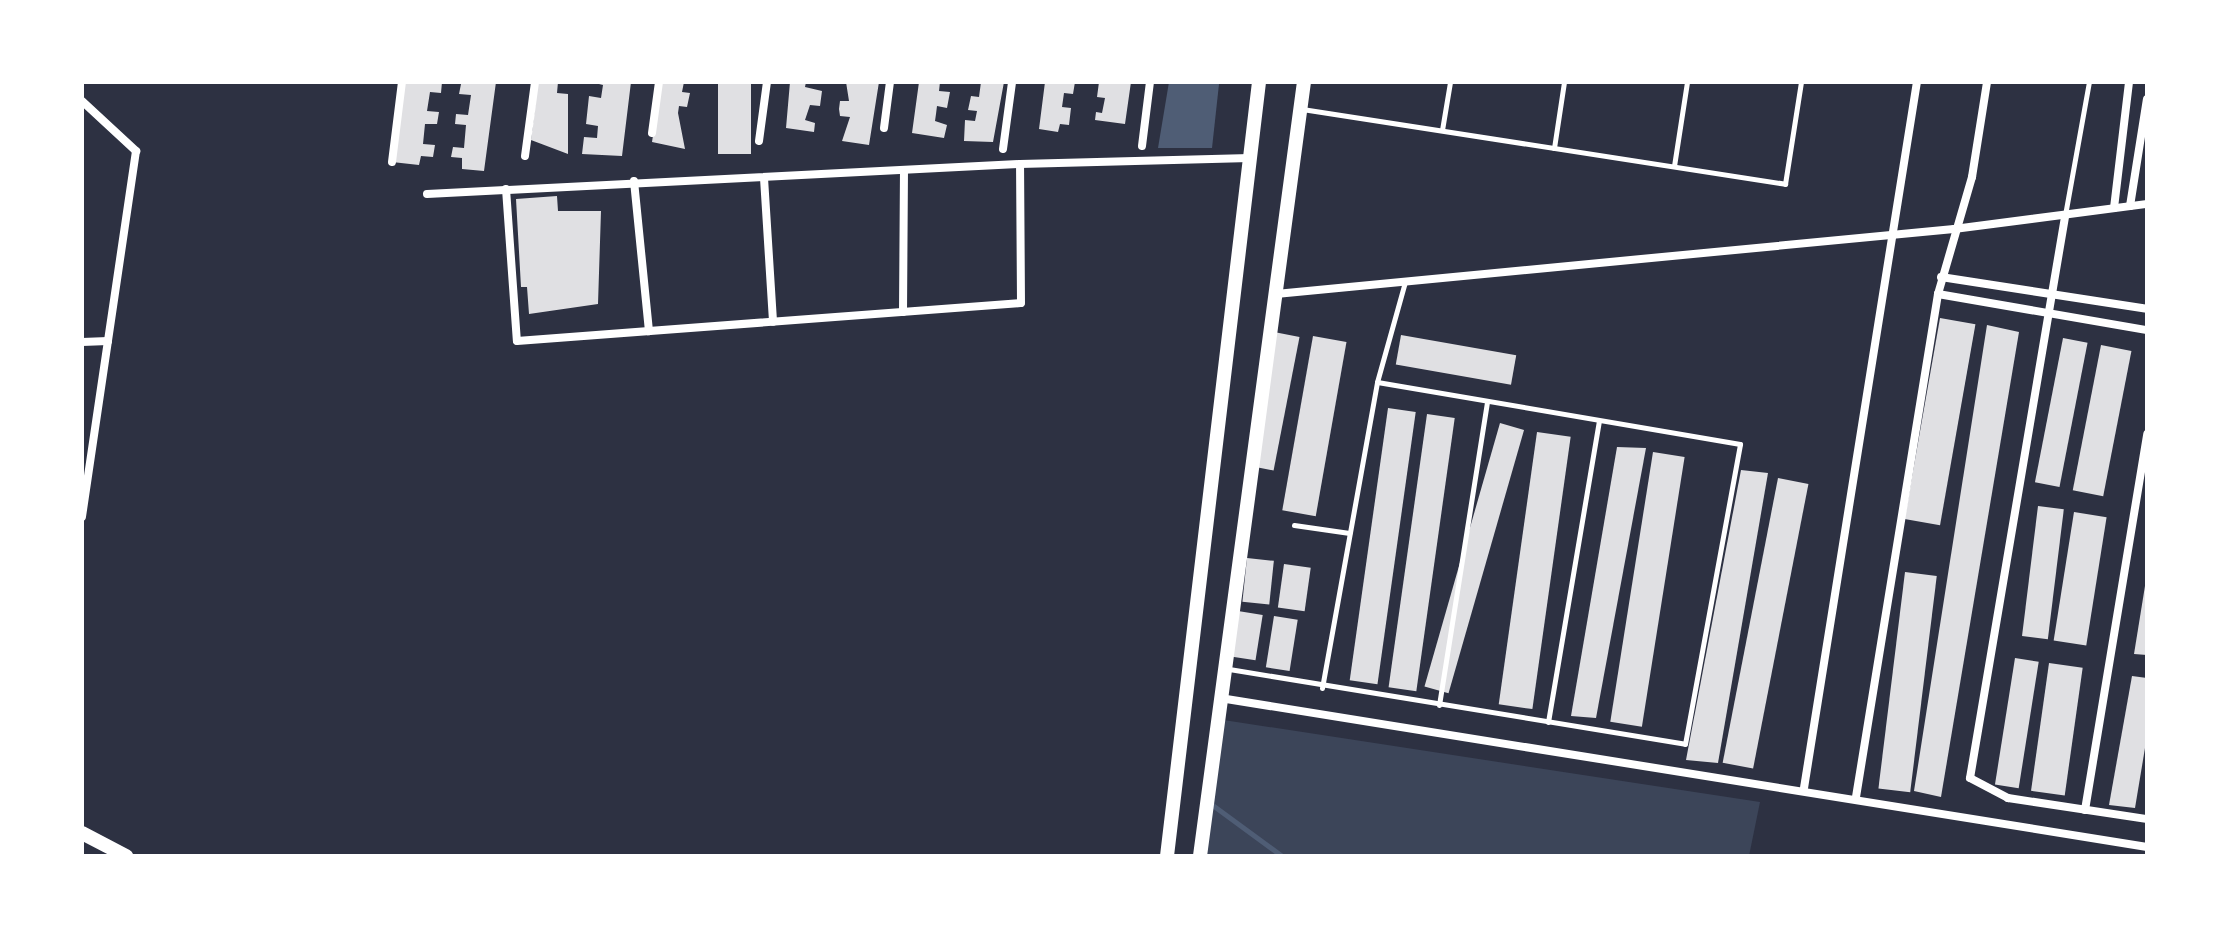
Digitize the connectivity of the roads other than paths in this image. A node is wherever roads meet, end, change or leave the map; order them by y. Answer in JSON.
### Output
{"nodes":[{"id":1,"x":402,"y":82,"type":"edge"},
{"id":2,"x":535,"y":82,"type":"edge"},
{"id":3,"x":659,"y":82,"type":"edge"},
{"id":4,"x":767,"y":82,"type":"edge"},
{"id":5,"x":890,"y":82,"type":"edge"},
{"id":6,"x":1012,"y":82,"type":"edge"},
{"id":7,"x":1150,"y":82,"type":"edge"},
{"id":8,"x":1259,"y":82,"type":"edge"},
{"id":9,"x":1304,"y":82,"type":"edge"},
{"id":10,"x":1450,"y":82,"type":"edge"},
{"id":11,"x":1564,"y":82,"type":"edge"},
{"id":12,"x":1687,"y":82,"type":"edge"},
{"id":13,"x":1801,"y":82,"type":"edge"},
{"id":14,"x":1917,"y":82,"type":"edge"},
{"id":15,"x":1987,"y":82,"type":"edge"},
{"id":16,"x":2089,"y":82,"type":"edge"},
{"id":17,"x":2129,"y":82,"type":"edge"},
{"id":18,"x":2147,"y":99,"type":"edge"},
{"id":19,"x":82,"y":101,"type":"edge"},
{"id":20,"x":1300,"y":108,"type":"junction"},
{"id":21,"x":884,"y":128,"type":"dead end"},
{"id":22,"x":1442,"y":130,"type":"junction"},
{"id":23,"x":652,"y":133,"type":"dead end"},
{"id":24,"x":759,"y":141,"type":"dead end"},
{"id":25,"x":1142,"y":146,"type":"dead end"},
{"id":26,"x":1554,"y":148,"type":"junction"},
{"id":27,"x":1003,"y":149,"type":"dead end"},
{"id":28,"x":525,"y":156,"type":"dead end"},
{"id":29,"x":1250,"y":158,"type":"junction"},
{"id":30,"x":392,"y":162,"type":"dead end"},
{"id":31,"x":1020,"y":164,"type":"junction"},
{"id":32,"x":1674,"y":166,"type":"junction"},
{"id":33,"x":904,"y":170,"type":"junction"},
{"id":34,"x":764,"y":178,"type":"junction"},
{"id":35,"x":634,"y":181,"type":"junction"},
{"id":36,"x":506,"y":189,"type":"junction"},
{"id":37,"x":427,"y":194,"type":"dead end"},
{"id":38,"x":2147,"y":204,"type":"edge"},
{"id":39,"x":2130,"y":206,"type":"junction"},
{"id":40,"x":2114,"y":208,"type":"junction"},
{"id":41,"x":2065,"y":217,"type":"junction"},
{"id":42,"x":1954,"y":229,"type":"junction"},
{"id":43,"x":1893,"y":232,"type":"junction"},
{"id":44,"x":1941,"y":277,"type":"junction"},
{"id":45,"x":1405,"y":280,"type":"junction"},
{"id":46,"x":1275,"y":294,"type":"junction"},
{"id":47,"x":1938,"y":294,"type":"junction"},
{"id":48,"x":2050,"y":294,"type":"junction"},
{"id":49,"x":2147,"y":309,"type":"edge"},
{"id":50,"x":903,"y":312,"type":"junction"},
{"id":51,"x":2046,"y":314,"type":"junction"},
{"id":52,"x":773,"y":322,"type":"junction"},
{"id":53,"x":2147,"y":330,"type":"edge"},
{"id":54,"x":649,"y":331,"type":"junction"},
{"id":55,"x":108,"y":341,"type":"junction"},
{"id":56,"x":82,"y":342,"type":"edge"},
{"id":57,"x":1377,"y":382,"type":"junction"},
{"id":58,"x":1487,"y":402,"type":"junction"},
{"id":59,"x":1599,"y":421,"type":"junction"},
{"id":60,"x":2147,"y":434,"type":"edge"},
{"id":61,"x":82,"y":517,"type":"edge"},
{"id":62,"x":1294,"y":525,"type":"dead end"},
{"id":63,"x":1349,"y":533,"type":"junction"},
{"id":64,"x":1223,"y":668,"type":"junction"},
{"id":65,"x":1322,"y":688,"type":"junction"},
{"id":66,"x":1219,"y":698,"type":"junction"},
{"id":67,"x":1439,"y":705,"type":"junction"},
{"id":68,"x":1548,"y":722,"type":"junction"},
{"id":69,"x":1804,"y":788,"type":"junction"},
{"id":70,"x":1856,"y":797,"type":"junction"},
{"id":71,"x":2085,"y":810,"type":"junction"},
{"id":72,"x":2147,"y":819,"type":"edge"},
{"id":73,"x":82,"y":833,"type":"edge"},
{"id":74,"x":2147,"y":847,"type":"edge"},
{"id":75,"x":126,"y":856,"type":"edge"},
{"id":76,"x":1167,"y":856,"type":"edge"},
{"id":77,"x":1200,"y":856,"type":"edge"}],
"edges":[{"from":1,"to":30,"type":"street"},
{"from":2,"to":28,"type":"street"},
{"from":3,"to":23,"type":"street"},
{"from":4,"to":24,"type":"street"},
{"from":5,"to":21,"type":"street"},
{"from":6,"to":27,"type":"street"},
{"from":7,"to":25,"type":"street"},
{"from":8,"to":29,"type":"main road"},
{"from":9,"to":20,"type":"main road"},
{"from":10,"to":22,"type":"lane"},
{"from":11,"to":26,"type":"lane"},
{"from":12,"to":32,"type":"lane"},
{"from":13,"to":32,"type":"lane"},
{"from":14,"to":43,"type":"street"},
{"from":15,"to":42,"type":"street"},
{"from":16,"to":41,"type":"lane"},
{"from":17,"to":40,"type":"street"},
{"from":18,"to":39,"type":"street"},
{"from":19,"to":55,"type":"street"},
{"from":20,"to":22,"type":"lane"},
{"from":20,"to":46,"type":"main road"},
{"from":22,"to":26,"type":"lane"},
{"from":26,"to":32,"type":"lane"},
{"from":29,"to":31,"type":"street"},
{"from":29,"to":76,"type":"main road"},
{"from":31,"to":33,"type":"street"},
{"from":31,"to":50,"type":"street"},
{"from":33,"to":34,"type":"street"},
{"from":33,"to":50,"type":"street"},
{"from":34,"to":35,"type":"street"},
{"from":34,"to":52,"type":"street"},
{"from":35,"to":36,"type":"street"},
{"from":35,"to":54,"type":"street"},
{"from":36,"to":37,"type":"street"},
{"from":36,"to":54,"type":"street"},
{"from":38,"to":39,"type":"street"},
{"from":39,"to":40,"type":"street"},
{"from":40,"to":41,"type":"street"},
{"from":41,"to":42,"type":"street"},
{"from":41,"to":48,"type":"street"},
{"from":42,"to":43,"type":"street"},
{"from":42,"to":44,"type":"street"},
{"from":43,"to":45,"type":"street"},
{"from":43,"to":69,"type":"street"},
{"from":44,"to":47,"type":"street"},
{"from":44,"to":48,"type":"street"},
{"from":45,"to":46,"type":"street"},
{"from":45,"to":57,"type":"lane"},
{"from":46,"to":64,"type":"main road"},
{"from":47,"to":51,"type":"street"},
{"from":47,"to":70,"type":"street"},
{"from":48,"to":49,"type":"street"},
{"from":48,"to":51,"type":"street"},
{"from":50,"to":52,"type":"street"},
{"from":51,"to":53,"type":"street"},
{"from":51,"to":71,"type":"street"},
{"from":52,"to":54,"type":"street"},
{"from":55,"to":56,"type":"street"},
{"from":55,"to":61,"type":"street"},
{"from":57,"to":58,"type":"lane"},
{"from":57,"to":63,"type":"lane"},
{"from":58,"to":59,"type":"lane"},
{"from":58,"to":67,"type":"lane"},
{"from":59,"to":68,"type":"lane"},
{"from":59,"to":68,"type":"lane"},
{"from":60,"to":71,"type":"street"},
{"from":62,"to":63,"type":"lane"},
{"from":63,"to":65,"type":"lane"},
{"from":64,"to":65,"type":"lane"},
{"from":64,"to":66,"type":"main road"},
{"from":65,"to":67,"type":"lane"},
{"from":66,"to":69,"type":"street"},
{"from":66,"to":77,"type":"main road"},
{"from":67,"to":68,"type":"lane"},
{"from":69,"to":70,"type":"street"},
{"from":70,"to":74,"type":"street"},
{"from":71,"to":72,"type":"street"},
{"from":73,"to":75,"type":"main road"}]}
